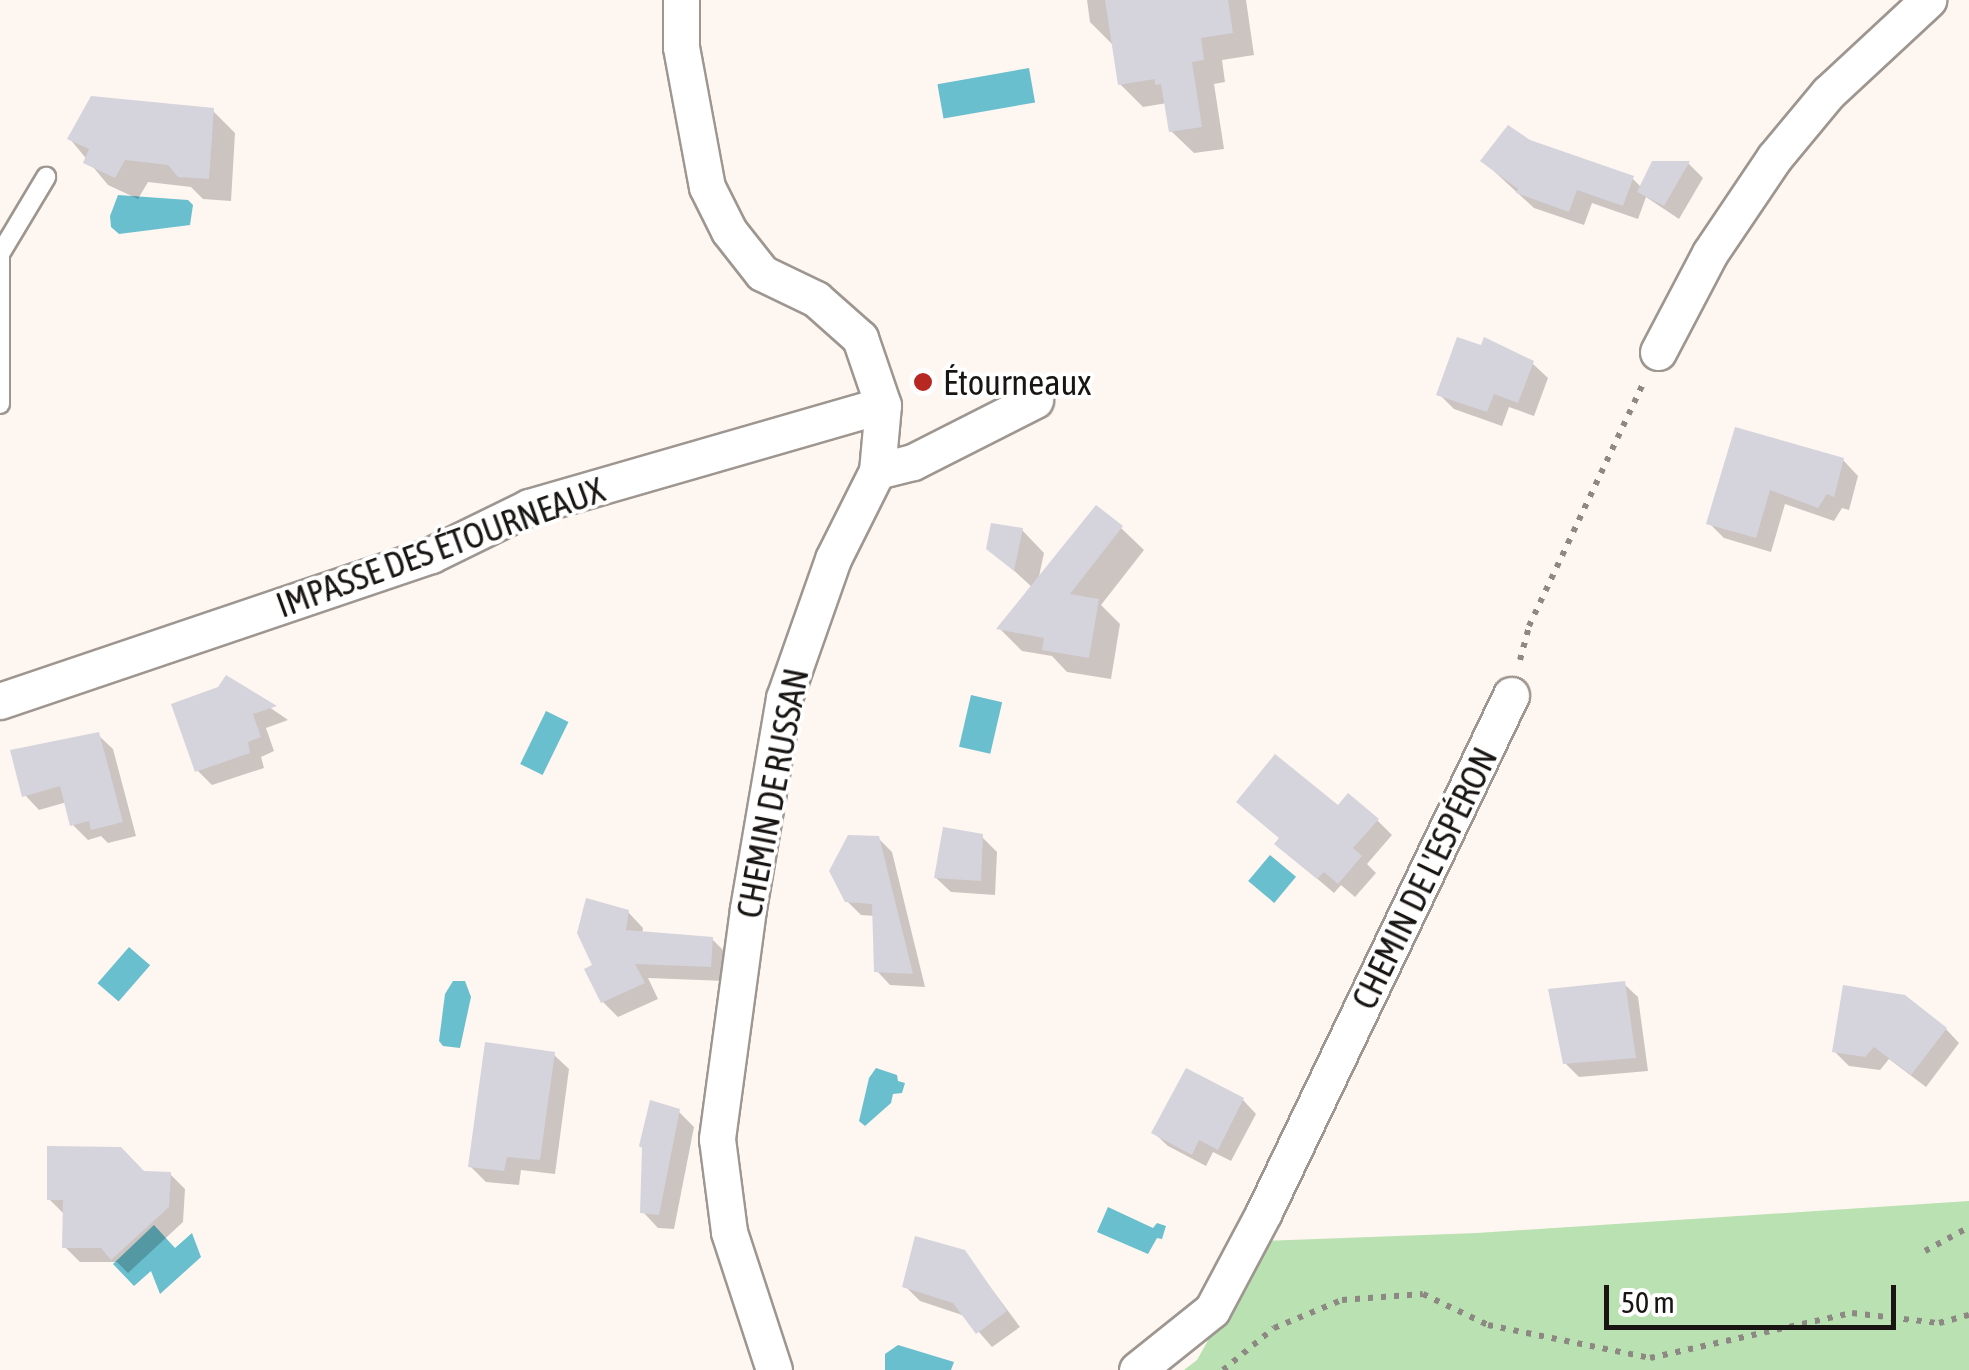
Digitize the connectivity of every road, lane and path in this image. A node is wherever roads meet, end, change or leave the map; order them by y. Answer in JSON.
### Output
{"nodes":[{"id":1,"x":681,"y":0,"type":"edge"},
{"id":2,"x":1928,"y":0,"type":"edge"},
{"id":3,"x":46,"y":177,"type":"dead end"},
{"id":4,"x":0,"y":256,"type":"edge"},
{"id":5,"x":1658,"y":352,"type":"joint"},
{"id":6,"x":1035,"y":400,"type":"dead end"},
{"id":7,"x":0,"y":404,"type":"edge"},
{"id":8,"x":883,"y":405,"type":"junction"},
{"id":9,"x":878,"y":471,"type":"junction"},
{"id":10,"x":1511,"y":695,"type":"joint"},
{"id":11,"x":0,"y":701,"type":"edge"},
{"id":12,"x":1969,"y":1227,"type":"edge"},
{"id":13,"x":1925,"y":1250,"type":"dead end"},
{"id":14,"x":1969,"y":1315,"type":"edge"},
{"id":15,"x":774,"y":1370,"type":"edge"},
{"id":16,"x":1137,"y":1370,"type":"edge"},
{"id":17,"x":1223,"y":1370,"type":"edge"}],
"edges":[{"from":1,"to":8,"type":"street","name":"CHEMIN DE RUSSAN"},
{"from":2,"to":5,"type":"street"},
{"from":3,"to":4,"type":"lane"},
{"from":4,"to":7,"type":"lane"},
{"from":5,"to":10,"type":"path"},
{"from":6,"to":9,"type":"street"},
{"from":8,"to":9,"type":"street","name":"CHEMIN DE RUSSAN"},
{"from":8,"to":11,"type":"street","name":"IMPASSE DES ÉTOURNEAUX"},
{"from":9,"to":15,"type":"street","name":"CHEMIN DE RUSSAN"},
{"from":10,"to":16,"type":"street","name":"CHEMIN DE L'ESPÉRON"},
{"from":12,"to":13,"type":"path"},
{"from":14,"to":17,"type":"path"}]}
